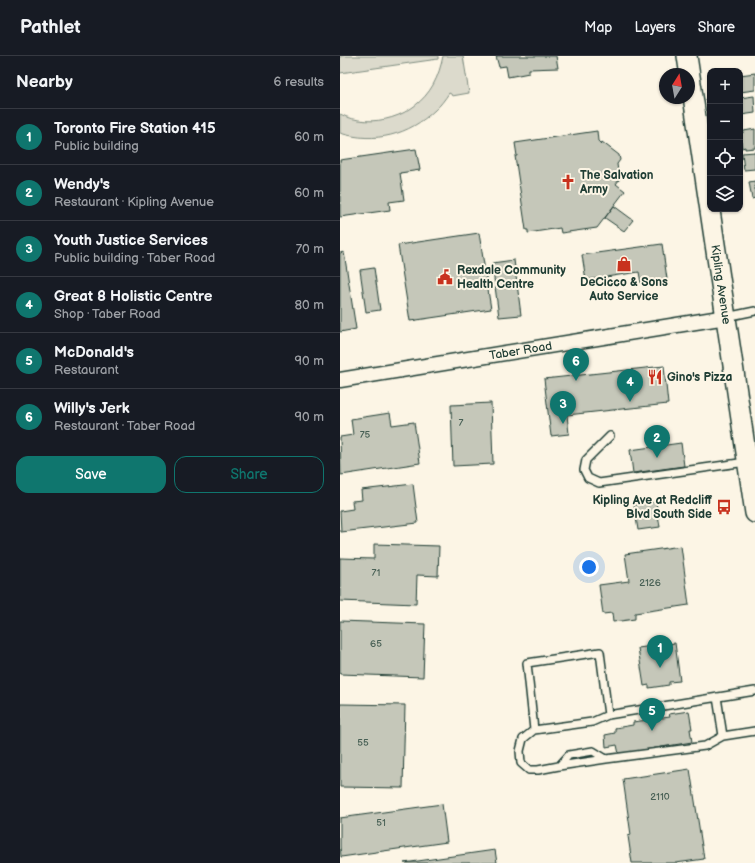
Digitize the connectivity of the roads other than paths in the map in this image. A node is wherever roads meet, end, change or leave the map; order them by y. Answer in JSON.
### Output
{"nodes":[{"id":1,"x":687,"y":56,"type":"edge"},
{"id":2,"x":755,"y":311,"type":"edge"},
{"id":3,"x":726,"y":317,"type":"junction"},
{"id":4,"x":340,"y":380,"type":"edge"},
{"id":5,"x":610,"y":436,"type":"dead end"},
{"id":6,"x":747,"y":461,"type":"junction"},
{"id":7,"x":753,"y":483,"type":"edge"},
{"id":8,"x":755,"y":513,"type":"edge"},
{"id":9,"x":755,"y":691,"type":"edge"},
{"id":10,"x":717,"y":697,"type":"junction"},
{"id":11,"x":608,"y":715,"type":"junction"},
{"id":12,"x":534,"y":730,"type":"junction"},
{"id":13,"x":755,"y":731,"type":"edge"},
{"id":14,"x":723,"y":736,"type":"junction"}],
"edges":[{"from":1,"to":3,"type":"main road","name":"Kipling Avenue"},
{"from":2,"to":3,"type":"lane"},
{"from":3,"to":4,"type":"street","name":"Taber Road"},
{"from":3,"to":6,"type":"main road","name":"Kipling Avenue"},
{"from":5,"to":6,"type":"lane"},
{"from":6,"to":7,"type":"main road","name":"Kipling Avenue"},
{"from":7,"to":8,"type":"main road","name":"Kipling Avenue"},
{"from":9,"to":10,"type":"lane"},
{"from":10,"to":11,"type":"lane"},
{"from":10,"to":14,"type":"lane"},
{"from":11,"to":12,"type":"lane"},
{"from":11,"to":12,"type":"lane"},
{"from":12,"to":14,"type":"lane"},
{"from":13,"to":14,"type":"lane"}]}
